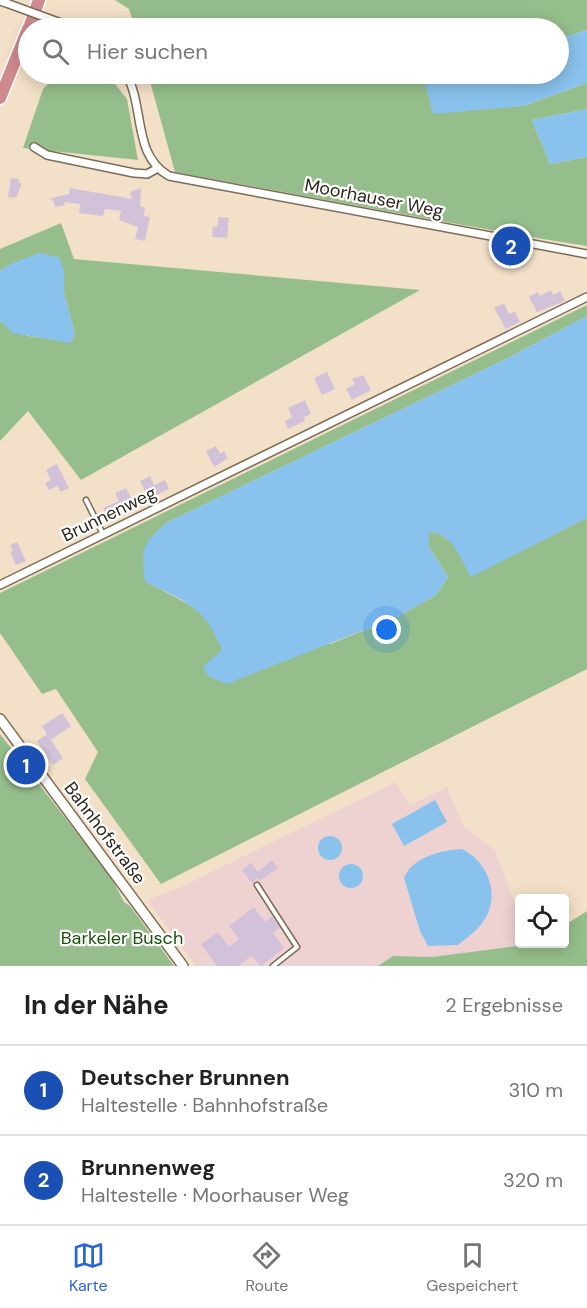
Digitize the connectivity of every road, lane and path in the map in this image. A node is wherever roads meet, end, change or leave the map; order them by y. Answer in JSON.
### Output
{"nodes":[{"id":1,"x":39,"y":0,"type":"edge"},
{"id":2,"x":0,"y":1,"type":"edge"},
{"id":3,"x":33,"y":18,"type":"edge"},
{"id":4,"x":47,"y":18,"type":"edge"},
{"id":5,"x":18,"y":55,"type":"edge"},
{"id":6,"x":131,"y":84,"type":"edge"},
{"id":7,"x":0,"y":98,"type":"edge"},
{"id":8,"x":34,"y":147,"type":"dead end"},
{"id":9,"x":158,"y":168,"type":"junction"},
{"id":10,"x":587,"y":254,"type":"edge"},
{"id":11,"x":587,"y":297,"type":"edge"},
{"id":12,"x":86,"y":500,"type":"dead end"},
{"id":13,"x":104,"y":534,"type":"junction"},
{"id":14,"x":0,"y":585,"type":"edge"},
{"id":15,"x":0,"y":720,"type":"edge"},
{"id":16,"x":257,"y":885,"type":"dead end"},
{"id":17,"x":183,"y":966,"type":"edge"},
{"id":18,"x":273,"y":966,"type":"edge"}],
"edges":[{"from":1,"to":3,"type":"highway"},
{"from":2,"to":4,"type":"street","bridge":true},
{"from":5,"to":7,"type":"highway"},
{"from":6,"to":9,"type":"street"},
{"from":8,"to":9,"type":"street"},
{"from":9,"to":10,"type":"street","name":"Moorhauser Weg"},
{"from":11,"to":13,"type":"street","name":"Brunnenweg"},
{"from":12,"to":13,"type":"lane"},
{"from":13,"to":14,"type":"street","name":"Brunnenweg"},
{"from":15,"to":17,"type":"street","name":"Bahnhofstraße"},
{"from":16,"to":18,"type":"lane"}]}
